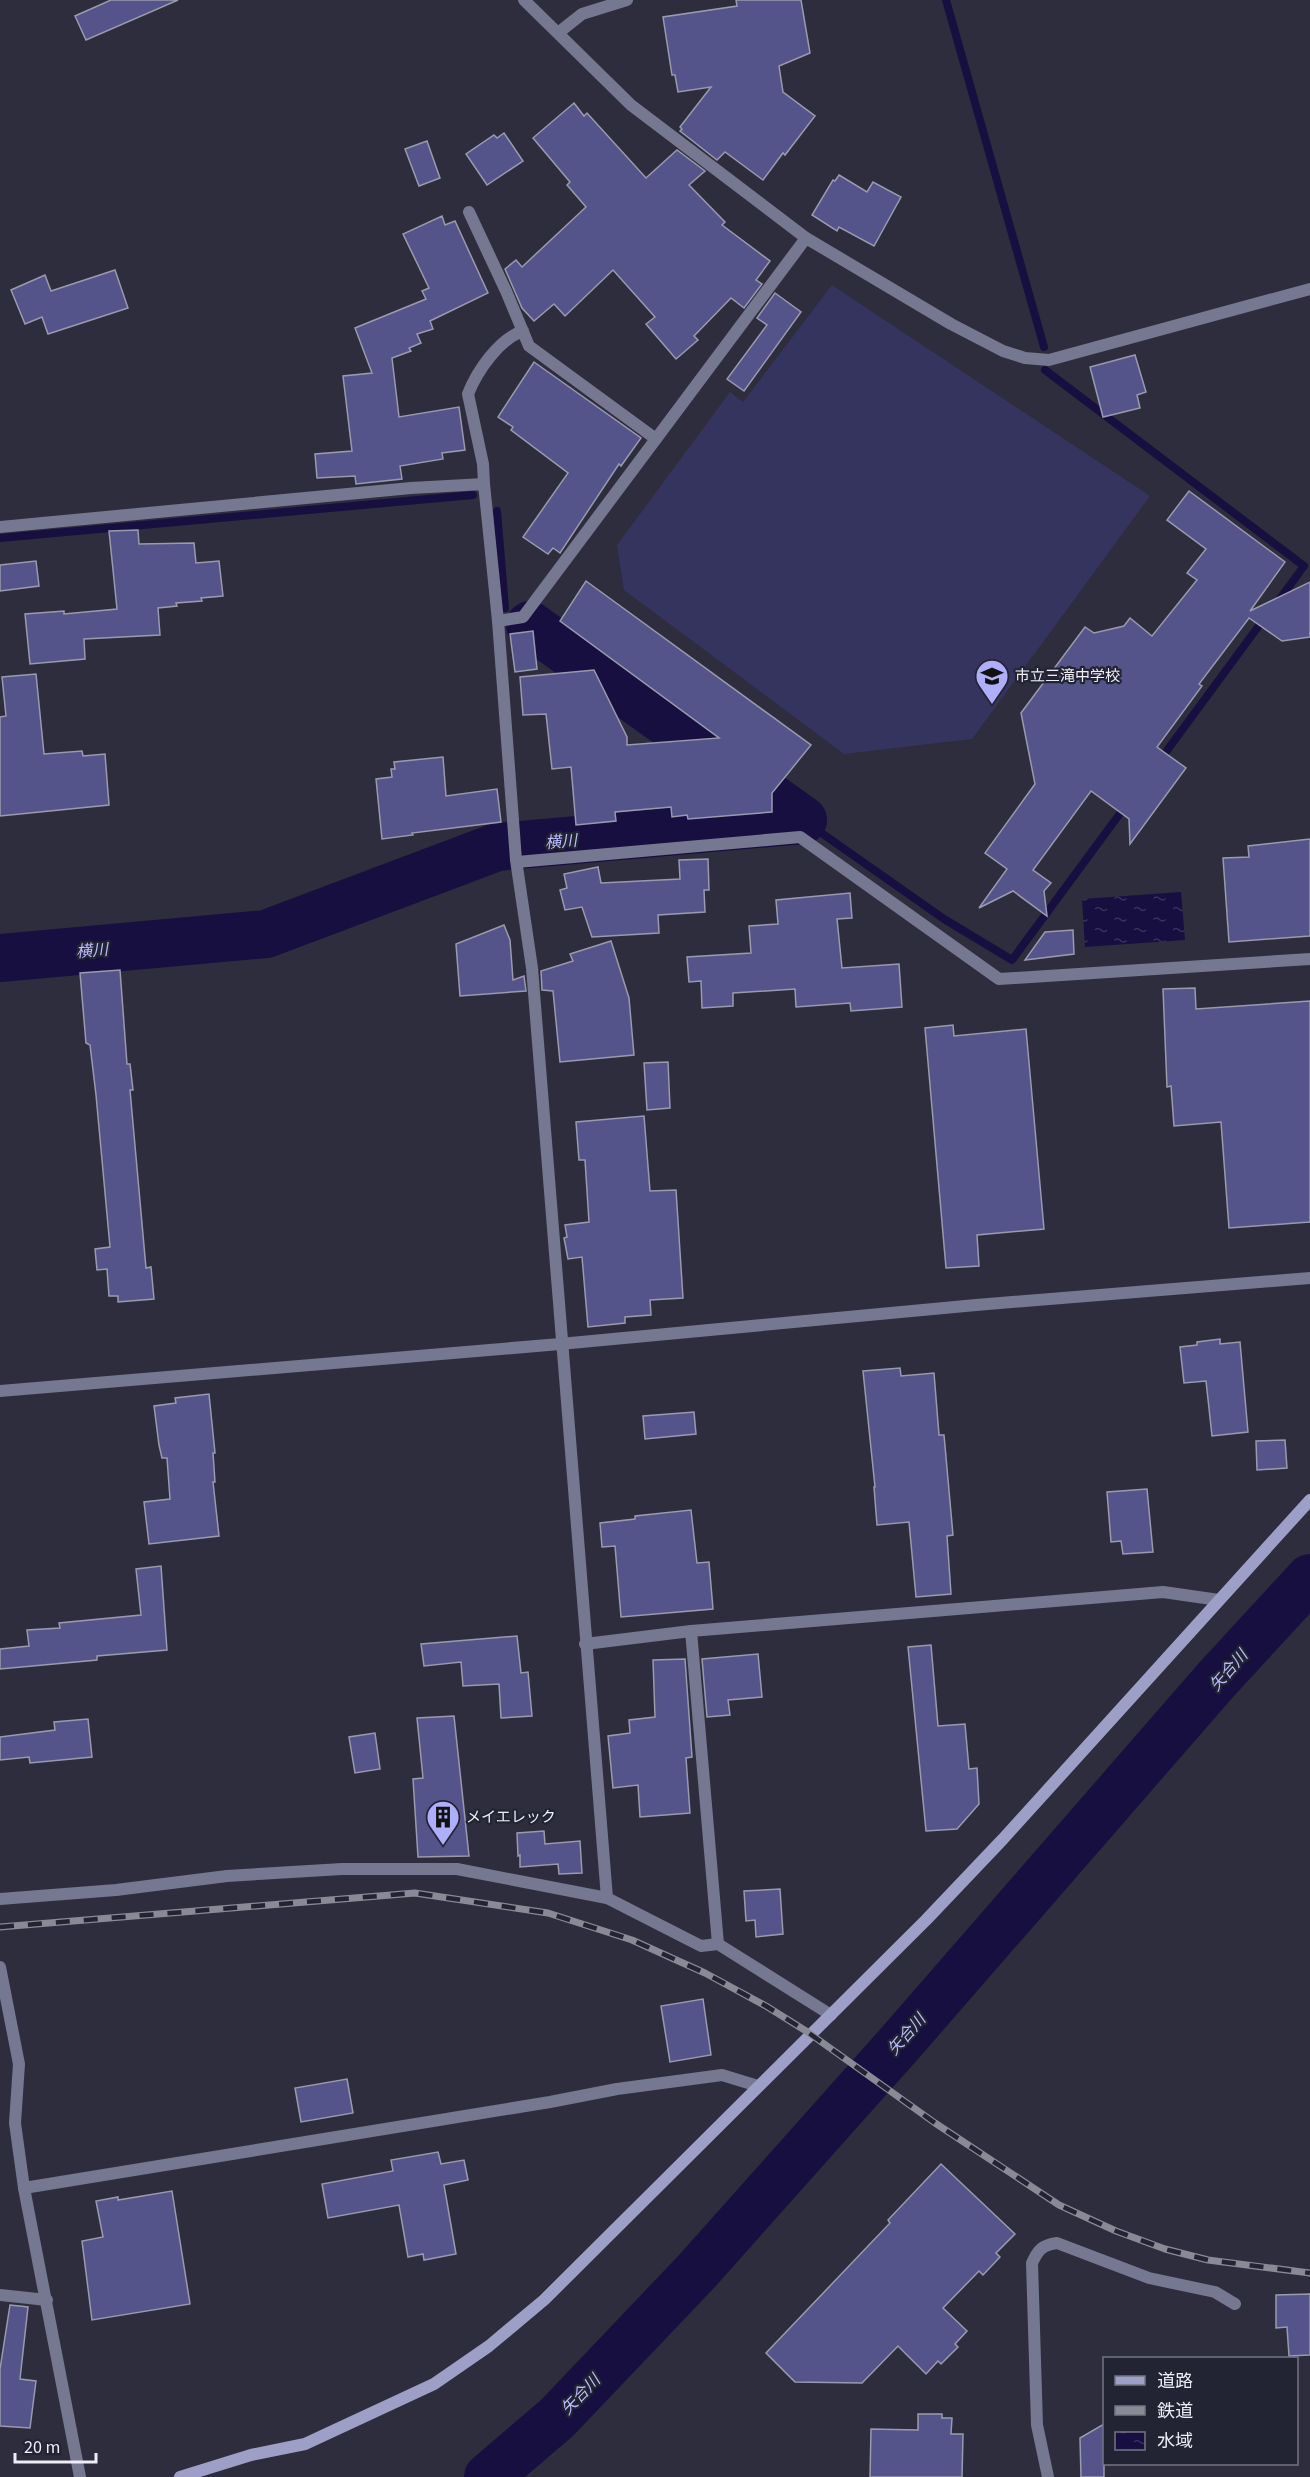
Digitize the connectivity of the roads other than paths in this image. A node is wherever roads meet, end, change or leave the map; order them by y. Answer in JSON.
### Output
{"nodes":[{"id":1,"x":524,"y":0,"type":"edge"},
{"id":2,"x":627,"y":0,"type":"edge"},
{"id":3,"x":558,"y":33,"type":"junction"},
{"id":4,"x":469,"y":212,"type":"dead end"},
{"id":5,"x":806,"y":238,"type":"junction"},
{"id":6,"x":1310,"y":289,"type":"edge"},
{"id":7,"x":523,"y":331,"type":"junction"},
{"id":8,"x":656,"y":439,"type":"junction"},
{"id":9,"x":484,"y":484,"type":"junction"},
{"id":10,"x":0,"y":527,"type":"edge"},
{"id":11,"x":498,"y":621,"type":"junction"},
{"id":12,"x":517,"y":861,"type":"junction"},
{"id":13,"x":1310,"y":958,"type":"edge"},
{"id":14,"x":1310,"y":1278,"type":"edge"},
{"id":15,"x":561,"y":1344,"type":"junction"},
{"id":16,"x":0,"y":1391,"type":"edge"},
{"id":17,"x":1310,"y":1500,"type":"edge"},
{"id":18,"x":1219,"y":1600,"type":"junction"},
{"id":19,"x":691,"y":1630,"type":"junction"},
{"id":20,"x":585,"y":1644,"type":"junction"},
{"id":21,"x":607,"y":1898,"type":"junction"},
{"id":22,"x":0,"y":1899,"type":"edge"},
{"id":23,"x":718,"y":1944,"type":"junction"},
{"id":24,"x":0,"y":1967,"type":"edge"},
{"id":25,"x":831,"y":2015,"type":"junction"},
{"id":26,"x":758,"y":2086,"type":"junction"},
{"id":27,"x":24,"y":2188,"type":"junction"},
{"id":28,"x":0,"y":2295,"type":"edge"},
{"id":29,"x":47,"y":2300,"type":"junction"},
{"id":30,"x":1235,"y":2304,"type":"dead end"},
{"id":31,"x":80,"y":2477,"type":"edge"},
{"id":32,"x":180,"y":2477,"type":"edge"},
{"id":33,"x":1048,"y":2477,"type":"edge"}],
"edges":[{"from":1,"to":3,"type":"street"},
{"from":2,"to":3,"type":"street"},
{"from":3,"to":5,"type":"street"},
{"from":4,"to":7,"type":"street"},
{"from":5,"to":6,"type":"street"},
{"from":5,"to":8,"type":"street"},
{"from":7,"to":8,"type":"street"},
{"from":7,"to":9,"type":"street"},
{"from":8,"to":11,"type":"street"},
{"from":9,"to":10,"type":"street"},
{"from":9,"to":11,"type":"street"},
{"from":11,"to":12,"type":"street"},
{"from":12,"to":13,"type":"street"},
{"from":12,"to":15,"type":"street"},
{"from":14,"to":15,"type":"street"},
{"from":15,"to":16,"type":"street"},
{"from":15,"to":20,"type":"street"},
{"from":17,"to":18,"type":"street"},
{"from":18,"to":19,"type":"street"},
{"from":18,"to":25,"type":"street"},
{"from":19,"to":20,"type":"street"},
{"from":19,"to":23,"type":"street"},
{"from":20,"to":21,"type":"street"},
{"from":21,"to":22,"type":"street"},
{"from":21,"to":23,"type":"street"},
{"from":23,"to":25,"type":"street"},
{"from":24,"to":27,"type":"street"},
{"from":25,"to":26,"type":"street"},
{"from":26,"to":27,"type":"street"},
{"from":26,"to":32,"type":"street"},
{"from":27,"to":29,"type":"street"},
{"from":28,"to":29,"type":"street"},
{"from":29,"to":31,"type":"street"},
{"from":30,"to":33,"type":"street"}]}
